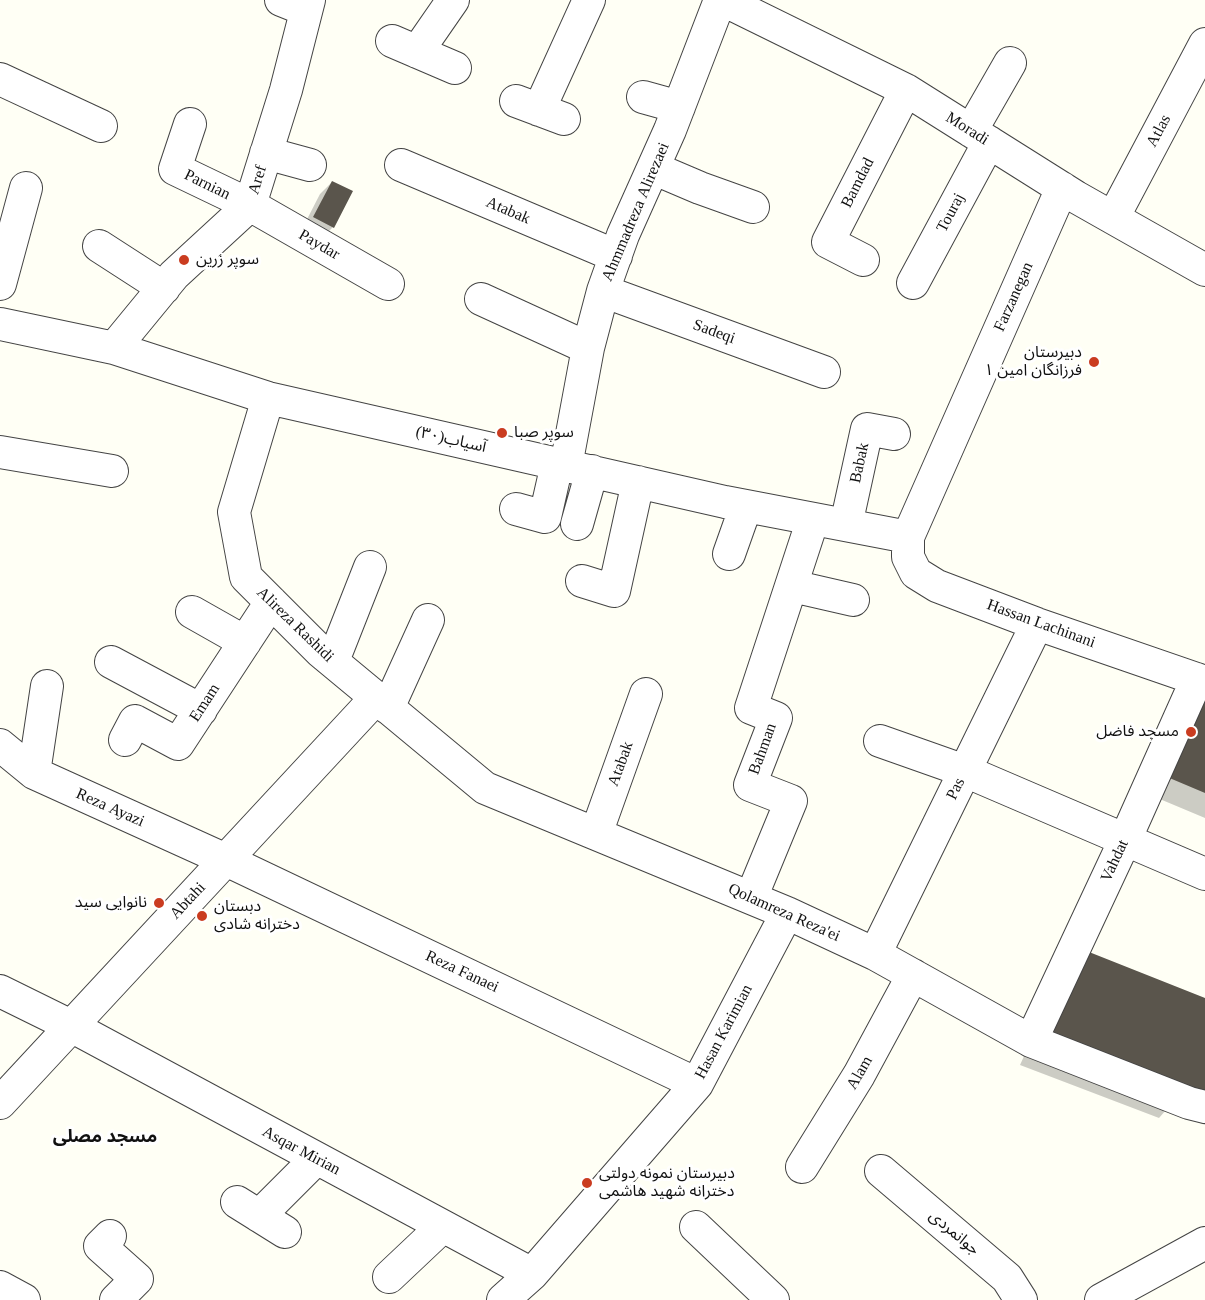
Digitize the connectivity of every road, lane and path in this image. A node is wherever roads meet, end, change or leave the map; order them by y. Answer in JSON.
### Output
{"nodes":[{"id":1,"x":453,"y":0,"type":"edge"},
{"id":2,"x":589,"y":0,"type":"edge"},
{"id":3,"x":722,"y":0,"type":"edge"},
{"id":4,"x":299,"y":3,"type":"edge"},
{"id":5,"x":1205,"y":44,"type":"edge"},
{"id":6,"x":1010,"y":63,"type":"dead end"},
{"id":7,"x":454,"y":68,"type":"dead end"},
{"id":8,"x":0,"y":79,"type":"edge"},
{"id":9,"x":906,"y":90,"type":"junction"},
{"id":10,"x":643,"y":98,"type":"dead end"},
{"id":11,"x":679,"y":107,"type":"junction"},
{"id":12,"x":540,"y":110,"type":"dead end"},
{"id":13,"x":190,"y":124,"type":"dead end"},
{"id":14,"x":101,"y":126,"type":"dead end"},
{"id":15,"x":980,"y":137,"type":"junction"},
{"id":16,"x":266,"y":153,"type":"junction"},
{"id":17,"x":310,"y":165,"type":"dead end"},
{"id":18,"x":401,"y":165,"type":"dead end"},
{"id":19,"x":653,"y":168,"type":"junction"},
{"id":20,"x":26,"y":188,"type":"dead end"},
{"id":21,"x":1062,"y":188,"type":"junction"},
{"id":22,"x":250,"y":205,"type":"junction"},
{"id":23,"x":753,"y":207,"type":"dead end"},
{"id":24,"x":1113,"y":218,"type":"junction"},
{"id":25,"x":8,"y":223,"type":"edge"},
{"id":26,"x":99,"y":246,"type":"dead end"},
{"id":27,"x":616,"y":256,"type":"junction"},
{"id":28,"x":863,"y":260,"type":"dead end"},
{"id":29,"x":1205,"y":270,"type":"edge"},
{"id":30,"x":913,"y":283,"type":"dead end"},
{"id":31,"x":0,"y":284,"type":"edge"},
{"id":32,"x":388,"y":284,"type":"dead end"},
{"id":33,"x":164,"y":288,"type":"junction"},
{"id":34,"x":603,"y":291,"type":"junction"},
{"id":35,"x":481,"y":299,"type":"dead end"},
{"id":36,"x":0,"y":324,"type":"edge"},
{"id":37,"x":114,"y":348,"type":"junction"},
{"id":38,"x":588,"y":348,"type":"junction"},
{"id":39,"x":824,"y":372,"type":"dead end"},
{"id":40,"x":268,"y":398,"type":"junction"},
{"id":41,"x":894,"y":434,"type":"dead end"},
{"id":42,"x":0,"y":452,"type":"edge"},
{"id":43,"x":572,"y":467,"type":"junction"},
{"id":44,"x":112,"y":471,"type":"dead end"},
{"id":45,"x":638,"y":482,"type":"junction"},
{"id":46,"x":746,"y":506,"type":"junction"},
{"id":47,"x":516,"y":509,"type":"dead end"},
{"id":48,"x":813,"y":519,"type":"junction"},
{"id":49,"x":577,"y":524,"type":"dead end"},
{"id":50,"x":846,"y":525,"type":"junction"},
{"id":51,"x":908,"y":537,"type":"junction"},
{"id":52,"x":729,"y":554,"type":"dead end"},
{"id":53,"x":370,"y":567,"type":"dead end"},
{"id":54,"x":582,"y":581,"type":"dead end"},
{"id":55,"x":792,"y":586,"type":"junction"},
{"id":56,"x":853,"y":600,"type":"dead end"},
{"id":57,"x":271,"y":602,"type":"junction"},
{"id":58,"x":192,"y":612,"type":"dead end"},
{"id":59,"x":428,"y":620,"type":"dead end"},
{"id":60,"x":1037,"y":624,"type":"junction"},
{"id":61,"x":245,"y":642,"type":"junction"},
{"id":62,"x":333,"y":661,"type":"junction"},
{"id":63,"x":111,"y":662,"type":"dead end"},
{"id":64,"x":1201,"y":680,"type":"edge"},
{"id":65,"x":47,"y":686,"type":"dead end"},
{"id":66,"x":646,"y":694,"type":"dead end"},
{"id":67,"x":382,"y":703,"type":"junction"},
{"id":68,"x":201,"y":710,"type":"junction"},
{"id":69,"x":125,"y":740,"type":"dead end"},
{"id":70,"x":880,"y":741,"type":"dead end"},
{"id":71,"x":0,"y":745,"type":"edge"},
{"id":72,"x":965,"y":771,"type":"junction"},
{"id":73,"x":33,"y":773,"type":"junction"},
{"id":74,"x":596,"y":834,"type":"junction"},
{"id":75,"x":1125,"y":840,"type":"junction"},
{"id":76,"x":226,"y":860,"type":"junction"},
{"id":77,"x":1205,"y":874,"type":"edge"},
{"id":78,"x":751,"y":898,"type":"junction"},
{"id":79,"x":787,"y":913,"type":"junction"},
{"id":80,"x":875,"y":954,"type":"junction"},
{"id":81,"x":912,"y":975,"type":"junction"},
{"id":82,"x":0,"y":992,"type":"edge"},
{"id":83,"x":71,"y":1026,"type":"junction"},
{"id":84,"x":1031,"y":1041,"type":"junction"},
{"id":85,"x":697,"y":1084,"type":"junction"},
{"id":86,"x":0,"y":1103,"type":"edge"},
{"id":87,"x":1205,"y":1107,"type":"edge"},
{"id":88,"x":316,"y":1159,"type":"junction"},
{"id":89,"x":802,"y":1167,"type":"dead end"},
{"id":90,"x":881,"y":1171,"type":"dead end"},
{"id":91,"x":260,"y":1217,"type":"dead end"},
{"id":92,"x":442,"y":1227,"type":"junction"},
{"id":93,"x":696,"y":1227,"type":"dead end"},
{"id":94,"x":110,"y":1236,"type":"dead end"},
{"id":95,"x":1204,"y":1244,"type":"edge"},
{"id":96,"x":532,"y":1274,"type":"junction"},
{"id":97,"x":388,"y":1277,"type":"dead end"},
{"id":98,"x":116,"y":1300,"type":"edge"},
{"id":99,"x":503,"y":1300,"type":"edge"},
{"id":100,"x":773,"y":1300,"type":"edge"},
{"id":101,"x":1021,"y":1300,"type":"edge"},
{"id":102,"x":1101,"y":1300,"type":"edge"}],
"edges":[{"from":1,"to":7,"type":"street"},
{"from":2,"to":12,"type":"street"},
{"from":3,"to":9,"type":"street","name":"Moradi"},
{"from":3,"to":11,"type":"street","name":"Ahmmadreza Alirezaei"},
{"from":4,"to":16,"type":"street","name":"Aref"},
{"from":5,"to":24,"type":"street","name":"Atlas"},
{"from":6,"to":15,"type":"street","name":"Touraj"},
{"from":8,"to":14,"type":"street"},
{"from":9,"to":15,"type":"street","name":"Moradi"},
{"from":9,"to":28,"type":"street","name":"Bamdad"},
{"from":10,"to":11,"type":"street"},
{"from":11,"to":19,"type":"street","name":"Ahmmadreza Alirezaei"},
{"from":13,"to":22,"type":"street","name":"Parnian"},
{"from":15,"to":21,"type":"street","name":"Moradi"},
{"from":15,"to":30,"type":"street","name":"Touraj"},
{"from":16,"to":17,"type":"street"},
{"from":16,"to":22,"type":"street","name":"Aref"},
{"from":18,"to":27,"type":"street","name":"Atabak"},
{"from":19,"to":23,"type":"street"},
{"from":19,"to":27,"type":"street","name":"Ahmmadreza Alirezaei"},
{"from":20,"to":25,"type":"street"},
{"from":21,"to":24,"type":"street","name":"Moradi"},
{"from":21,"to":51,"type":"street","name":"Farzanegan"},
{"from":22,"to":32,"type":"street","name":"Paydar"},
{"from":22,"to":33,"type":"street","name":"Aref"},
{"from":24,"to":29,"type":"street","name":"Moradi"},
{"from":25,"to":31,"type":"street"},
{"from":26,"to":33,"type":"street"},
{"from":27,"to":34,"type":"street","name":"Ahmmadreza Alirezaei"},
{"from":33,"to":37,"type":"street","name":"Aref"},
{"from":34,"to":38,"type":"street","name":"Ahmmadreza Alirezaei"},
{"from":34,"to":39,"type":"street","name":"Sadeqi"},
{"from":35,"to":38,"type":"street"},
{"from":36,"to":37,"type":"street","name":"آسیاب(۳۰)"},
{"from":37,"to":40,"type":"street","name":"آسیاب(۳۰)"},
{"from":38,"to":43,"type":"street","name":"Ahmmadreza Alirezaei"},
{"from":40,"to":43,"type":"street","name":"آسیاب(۳۰)"},
{"from":40,"to":57,"type":"street","name":"Alireza Rashidi"},
{"from":41,"to":50,"type":"street","name":"Babak"},
{"from":42,"to":44,"type":"street"},
{"from":43,"to":45,"type":"street","name":"آسیاب(۳۰)"},
{"from":43,"to":47,"type":"street"},
{"from":43,"to":49,"type":"street"},
{"from":45,"to":46,"type":"street","name":"آسیاب(۳۰)"},
{"from":45,"to":54,"type":"street"},
{"from":46,"to":48,"type":"street","name":"آسیاب(۳۰)"},
{"from":46,"to":52,"type":"street"},
{"from":48,"to":50,"type":"street","name":"آسیاب(۳۰)"},
{"from":48,"to":55,"type":"street","name":"Bahman"},
{"from":50,"to":51,"type":"street","name":"آسیاب(۳۰)"},
{"from":51,"to":60,"type":"street","name":"Hassan Lachinani"},
{"from":53,"to":62,"type":"street"},
{"from":55,"to":56,"type":"street"},
{"from":55,"to":78,"type":"street","name":"Bahman"},
{"from":57,"to":61,"type":"street","name":"Emam"},
{"from":57,"to":62,"type":"street","name":"Alireza Rashidi"},
{"from":58,"to":61,"type":"street"},
{"from":59,"to":67,"type":"street","name":"Abtahi"},
{"from":60,"to":64,"type":"street","name":"Hassan Lachinani"},
{"from":60,"to":72,"type":"street","name":"Pas"},
{"from":61,"to":68,"type":"street","name":"Emam"},
{"from":62,"to":67,"type":"street","name":"Alireza Rashidi"},
{"from":63,"to":68,"type":"street"},
{"from":64,"to":75,"type":"street","name":"Vahdat"},
{"from":65,"to":73,"type":"street"},
{"from":66,"to":74,"type":"street","name":"Atabak"},
{"from":67,"to":74,"type":"street","name":"Qolamreza Reza'ei"},
{"from":67,"to":76,"type":"street","name":"Abtahi"},
{"from":68,"to":69,"type":"street","name":"Emam"},
{"from":70,"to":72,"type":"street"},
{"from":71,"to":73,"type":"street","name":"Reza Ayazi"},
{"from":72,"to":75,"type":"street"},
{"from":72,"to":80,"type":"street","name":"Pas"},
{"from":73,"to":76,"type":"street","name":"Reza Ayazi"},
{"from":74,"to":78,"type":"street","name":"Qolamreza Reza'ei"},
{"from":75,"to":77,"type":"street"},
{"from":75,"to":84,"type":"street","name":"Vahdat"},
{"from":76,"to":83,"type":"street","name":"Abtahi"},
{"from":76,"to":85,"type":"street","name":"Reza Fanaei"},
{"from":78,"to":79,"type":"street","name":"Qolamreza Reza'ei"},
{"from":79,"to":80,"type":"street","name":"Qolamreza Reza'ei"},
{"from":79,"to":85,"type":"street","name":"Hasan Karimian"},
{"from":80,"to":81,"type":"street","name":"Qolamreza Reza'ei"},
{"from":81,"to":84,"type":"street","name":"Qolamreza Reza'ei"},
{"from":81,"to":89,"type":"street","name":"Alam"},
{"from":82,"to":83,"type":"street","name":"Asqar Mirian"},
{"from":83,"to":86,"type":"street","name":"Abtahi"},
{"from":83,"to":88,"type":"street","name":"Asqar Mirian"},
{"from":84,"to":87,"type":"street","name":"Qolamreza Reza'ei"},
{"from":85,"to":96,"type":"street","name":"Hasan Karimian"},
{"from":88,"to":91,"type":"street"},
{"from":88,"to":92,"type":"street","name":"Asqar Mirian"},
{"from":90,"to":101,"type":"street","name":"جوانمردی"},
{"from":92,"to":96,"type":"street","name":"Asqar Mirian"},
{"from":92,"to":97,"type":"street"},
{"from":93,"to":100,"type":"street"},
{"from":94,"to":98,"type":"street"},
{"from":95,"to":102,"type":"street"},
{"from":96,"to":99,"type":"street","name":"Hasan Karimian"}]}
